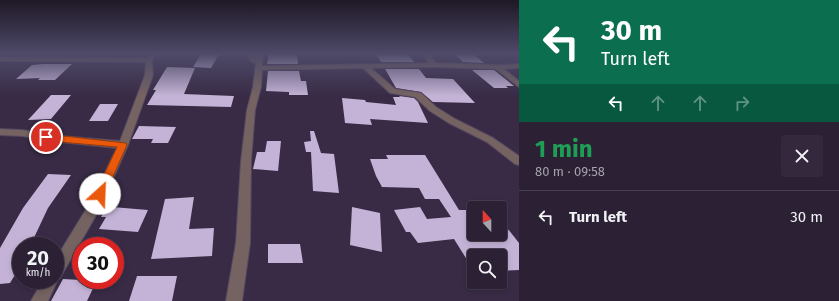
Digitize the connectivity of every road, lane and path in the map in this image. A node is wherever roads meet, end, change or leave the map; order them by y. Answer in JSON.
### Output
{"nodes":[{"id":1,"x":150,"y":68,"type":"edge"},
{"id":2,"x":257,"y":68,"type":"edge"},
{"id":3,"x":366,"y":68,"type":"edge"},
{"id":4,"x":499,"y":68,"type":"edge"},
{"id":5,"x":519,"y":86,"type":"edge"},
{"id":6,"x":0,"y":132,"type":"edge"},
{"id":7,"x":123,"y":145,"type":"junction"},
{"id":8,"x":519,"y":161,"type":"edge"},
{"id":9,"x":64,"y":258,"type":"edge"},
{"id":10,"x":46,"y":289,"type":"edge"},
{"id":11,"x":39,"y":301,"type":"edge"},
{"id":12,"x":234,"y":301,"type":"edge"}],
"edges":[{"from":1,"to":7,"type":"street"},
{"from":2,"to":12,"type":"street"},
{"from":3,"to":8,"type":"street"},
{"from":4,"to":5,"type":"street"},
{"from":6,"to":7,"type":"street"},
{"from":7,"to":9,"type":"street"},
{"from":10,"to":11,"type":"street"}]}
